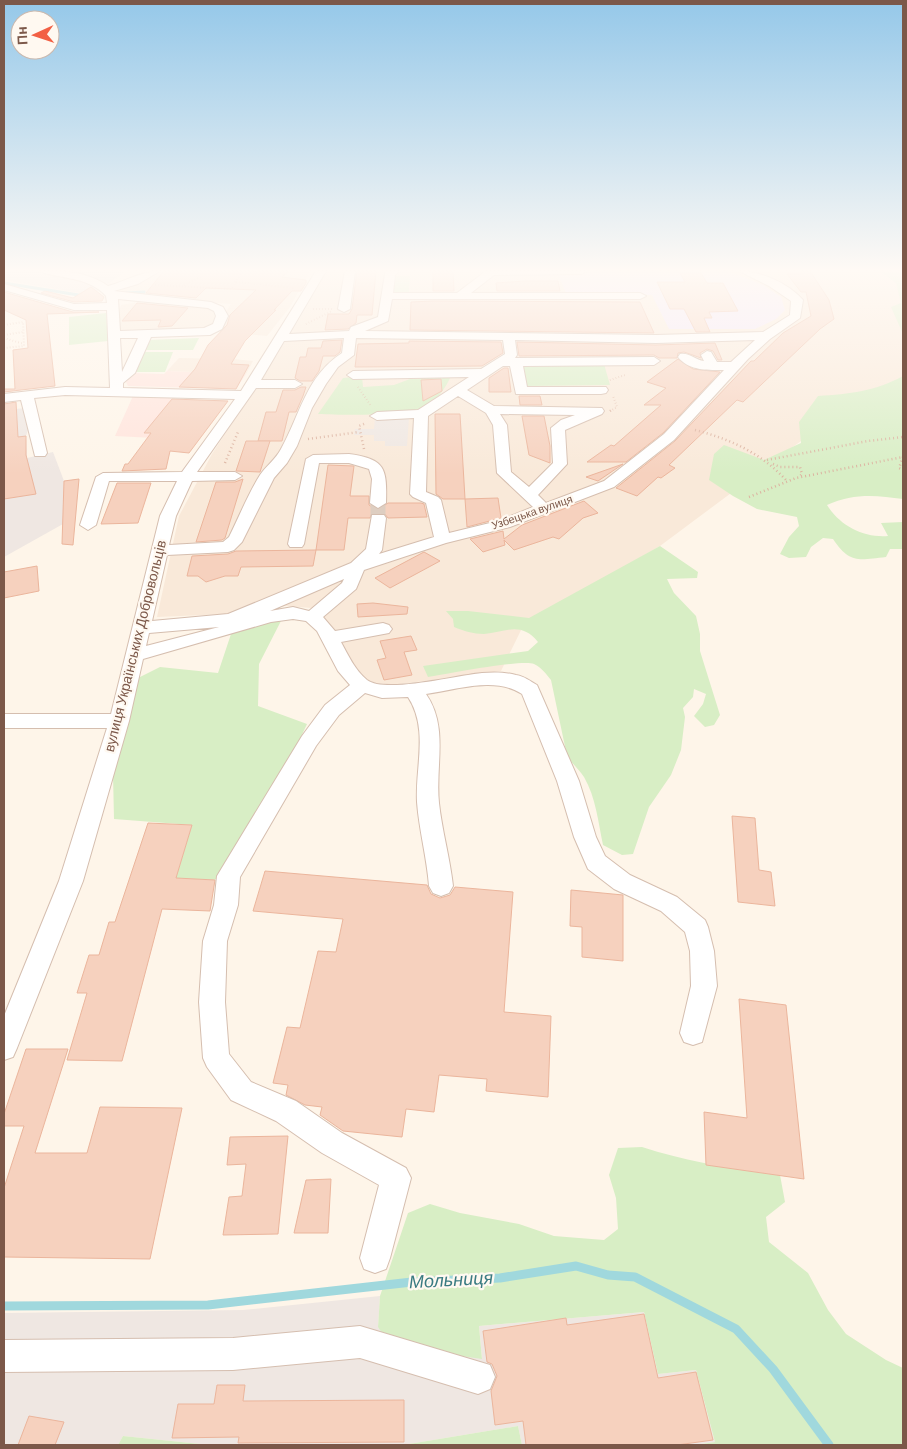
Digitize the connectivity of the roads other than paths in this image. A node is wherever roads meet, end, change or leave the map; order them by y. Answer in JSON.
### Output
{"nodes":[{"id":1,"x":114,"y":339,"type":"edge"},
{"id":2,"x":144,"y":339,"type":"edge"},
{"id":3,"x":285,"y":339,"type":"edge"},
{"id":4,"x":350,"y":339,"type":"edge"},
{"id":5,"x":508,"y":339,"type":"edge"},
{"id":6,"x":637,"y":339,"type":"edge"},
{"id":7,"x":670,"y":339,"type":"edge"},
{"id":8,"x":763,"y":339,"type":"edge"},
{"id":9,"x":684,"y":357,"type":"dead end"},
{"id":10,"x":654,"y":361,"type":"dead end"},
{"id":11,"x":501,"y":362,"type":"junction"},
{"id":12,"x":516,"y":362,"type":"junction"},
{"id":13,"x":734,"y":366,"type":"junction"},
{"id":14,"x":484,"y":373,"type":"junction"},
{"id":15,"x":353,"y":375,"type":"road end"},
{"id":16,"x":320,"y":384,"type":"junction"},
{"id":17,"x":117,"y":386,"type":"junction"},
{"id":18,"x":248,"y":389,"type":"junction"},
{"id":19,"x":458,"y":390,"type":"junction"},
{"id":20,"x":601,"y":390,"type":"dead end"},
{"id":21,"x":27,"y":395,"type":"junction"},
{"id":22,"x":4,"y":398,"type":"edge"},
{"id":23,"x":491,"y":410,"type":"junction"},
{"id":24,"x":420,"y":414,"type":"junction"},
{"id":25,"x":383,"y":416,"type":"road end"},
{"id":26,"x":40,"y":453,"type":"dead end"},
{"id":27,"x":187,"y":474,"type":"junction"},
{"id":28,"x":267,"y":476,"type":"junction"},
{"id":29,"x":530,"y":495,"type":"junction"},
{"id":30,"x":544,"y":509,"type":"junction"},
{"id":31,"x":88,"y":525,"type":"dead end"},
{"id":32,"x":443,"y":539,"type":"junction"},
{"id":33,"x":296,"y":544,"type":"dead end"},
{"id":34,"x":160,"y":550,"type":"junction"},
{"id":35,"x":357,"y":567,"type":"junction"},
{"id":36,"x":324,"y":627,"type":"junction"},
{"id":37,"x":141,"y":628,"type":"junction"},
{"id":38,"x":383,"y":629,"type":"dead end"},
{"id":39,"x":135,"y":655,"type":"junction"},
{"id":40,"x":354,"y":657,"type":"dead end"},
{"id":41,"x":362,"y":686,"type":"junction"},
{"id":42,"x":413,"y":690,"type":"junction"},
{"id":43,"x":4,"y":721,"type":"edge"},
{"id":44,"x":119,"y":721,"type":"junction"},
{"id":45,"x":441,"y":886,"type":"dead end"},
{"id":46,"x":693,"y":1033,"type":"dead end"},
{"id":47,"x":4,"y":1048,"type":"edge"},
{"id":48,"x":375,"y":1258,"type":"dead end"},
{"id":49,"x":4,"y":1356,"type":"edge"},
{"id":50,"x":478,"y":1377,"type":"dead end"}],
"edges":[{"from":1,"to":17,"type":"street"},
{"from":2,"to":17,"type":"street"},
{"from":3,"to":18,"type":"street","name":"вулиця Українських Добровольців"},
{"from":4,"to":16,"type":"street"},
{"from":5,"to":11,"type":"street"},
{"from":6,"to":7,"type":"street"},
{"from":8,"to":13,"type":"street","name":"Узбецька вулиця"},
{"from":9,"to":13,"type":"street"},
{"from":10,"to":12,"type":"street"},
{"from":11,"to":12,"type":"street"},
{"from":11,"to":14,"type":"street"},
{"from":12,"to":20,"type":"street"},
{"from":13,"to":30,"type":"street","name":"Узбецька вулиця"},
{"from":14,"to":15,"type":"street"},
{"from":14,"to":19,"type":"street"},
{"from":16,"to":18,"type":"street"},
{"from":16,"to":28,"type":"street"},
{"from":17,"to":18,"type":"street"},
{"from":17,"to":21,"type":"street"},
{"from":18,"to":27,"type":"street","name":"вулиця Українських Добровольців"},
{"from":19,"to":23,"type":"street"},
{"from":19,"to":24,"type":"street"},
{"from":21,"to":22,"type":"street"},
{"from":21,"to":26,"type":"street"},
{"from":23,"to":29,"type":"street"},
{"from":23,"to":29,"type":"street"},
{"from":24,"to":25,"type":"street"},
{"from":24,"to":32,"type":"street"},
{"from":27,"to":28,"type":"street"},
{"from":27,"to":31,"type":"street"},
{"from":27,"to":34,"type":"street","name":"вулиця Українських Добровольців"},
{"from":28,"to":34,"type":"street"},
{"from":29,"to":30,"type":"street"},
{"from":30,"to":32,"type":"street","name":"Узбецька вулиця"},
{"from":32,"to":35,"type":"street","name":"Узбецька вулиця"},
{"from":33,"to":35,"type":"street"},
{"from":34,"to":37,"type":"street","name":"вулиця Українських Добровольців"},
{"from":35,"to":36,"type":"street"},
{"from":35,"to":37,"type":"street","name":"Узбецька вулиця"},
{"from":36,"to":38,"type":"street"},
{"from":36,"to":39,"type":"street"},
{"from":36,"to":40,"type":"street"},
{"from":36,"to":41,"type":"street"},
{"from":37,"to":39,"type":"street","name":"вулиця Українських Добровольців"},
{"from":39,"to":44,"type":"street","name":"вулиця Українських Добровольців"},
{"from":41,"to":42,"type":"street"},
{"from":41,"to":48,"type":"street"},
{"from":42,"to":45,"type":"street"},
{"from":42,"to":46,"type":"street"},
{"from":43,"to":44,"type":"street"},
{"from":44,"to":47,"type":"street","name":"вулиця Українських Добровольців"},
{"from":49,"to":50,"type":"street"}]}
